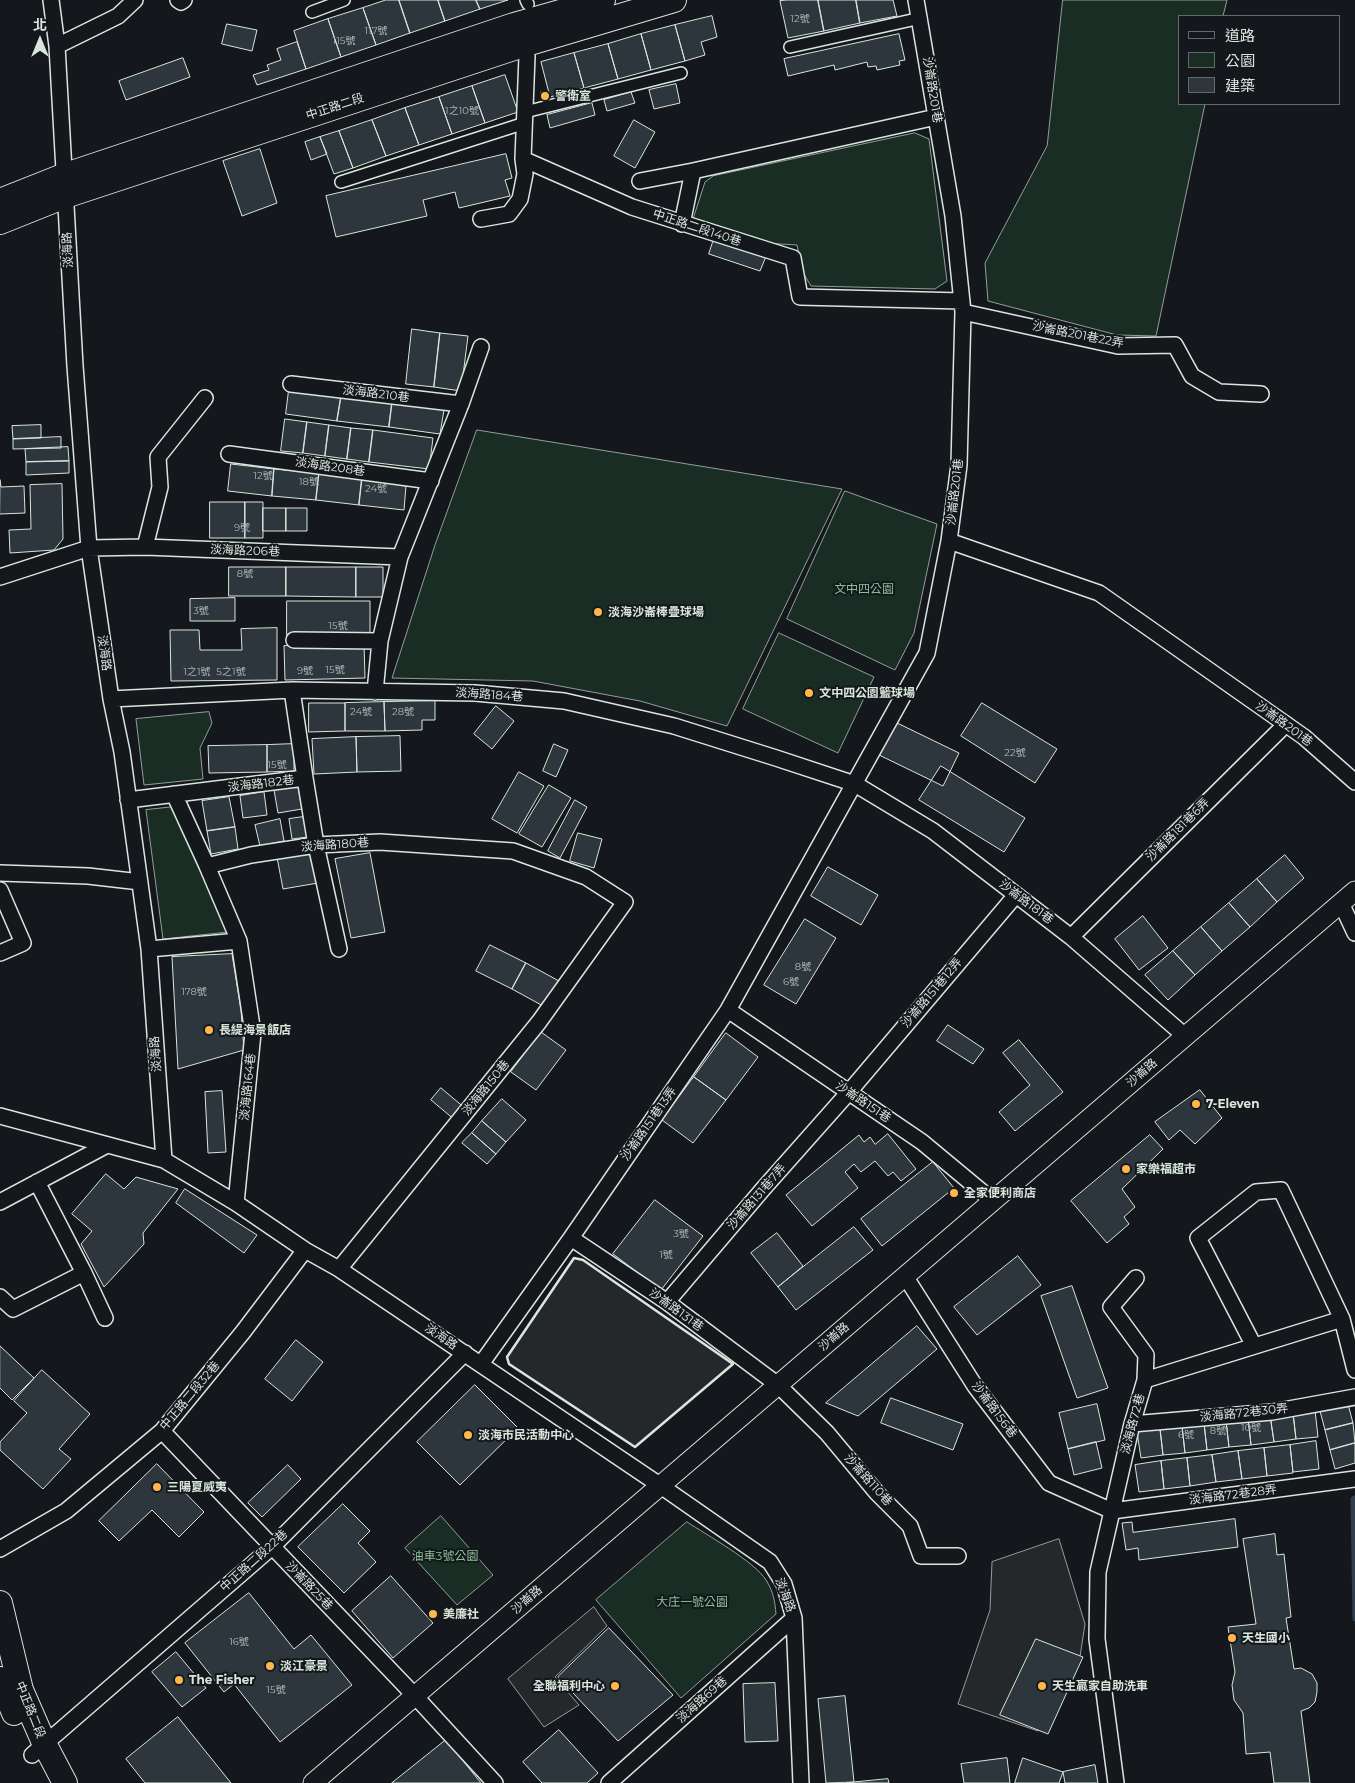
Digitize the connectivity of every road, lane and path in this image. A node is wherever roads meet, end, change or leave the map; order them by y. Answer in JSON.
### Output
{"nodes":[{"id":1,"x":51,"y":0,"type":"edge"},
{"id":2,"x":135,"y":0,"type":"edge"},
{"id":3,"x":178,"y":0,"type":"edge"},
{"id":4,"x":184,"y":0,"type":"edge"},
{"id":5,"x":344,"y":0,"type":"edge"},
{"id":6,"x":603,"y":0,"type":"edge"},
{"id":7,"x":674,"y":0,"type":"edge"},
{"id":8,"x":916,"y":0,"type":"edge"},
{"id":9,"x":312,"y":12,"type":"dead end"},
{"id":10,"x":920,"y":18,"type":"junction"},
{"id":11,"x":523,"y":45,"type":"junction"},
{"id":12,"x":58,"y":46,"type":"junction"},
{"id":13,"x":790,"y":47,"type":"dead end"},
{"id":14,"x":681,"y":73,"type":"dead end"},
{"id":15,"x":936,"y":117,"type":"junction"},
{"id":16,"x":525,"y":118,"type":"junction"},
{"id":17,"x":523,"y":159,"type":"junction"},
{"id":18,"x":693,"y":171,"type":"junction"},
{"id":19,"x":640,"y":181,"type":"dead end"},
{"id":20,"x":341,"y":182,"type":"dead end"},
{"id":21,"x":64,"y":186,"type":"junction"},
{"id":22,"x":0,"y":201,"type":"edge"},
{"id":23,"x":481,"y":219,"type":"dead end"},
{"id":24,"x":0,"y":222,"type":"edge"},
{"id":25,"x":682,"y":224,"type":"junction"},
{"id":26,"x":962,"y":306,"type":"junction"},
{"id":27,"x":481,"y":347,"type":"dead end"},
{"id":28,"x":291,"y":384,"type":"dead end"},
{"id":29,"x":1261,"y":394,"type":"dead end"},
{"id":30,"x":205,"y":398,"type":"dead end"},
{"id":31,"x":461,"y":404,"type":"junction"},
{"id":32,"x":230,"y":454,"type":"dead end"},
{"id":33,"x":431,"y":481,"type":"junction"},
{"id":34,"x":949,"y":541,"type":"junction"},
{"id":35,"x":145,"y":547,"type":"junction"},
{"id":36,"x":90,"y":548,"type":"junction"},
{"id":37,"x":400,"y":557,"type":"junction"},
{"id":38,"x":0,"y":577,"type":"edge"},
{"id":39,"x":294,"y":640,"type":"dead end"},
{"id":40,"x":380,"y":641,"type":"junction"},
{"id":41,"x":292,"y":690,"type":"junction"},
{"id":42,"x":375,"y":692,"type":"junction"},
{"id":43,"x":111,"y":699,"type":"junction"},
{"id":44,"x":1286,"y":724,"type":"junction"},
{"id":45,"x":305,"y":778,"type":"junction"},
{"id":46,"x":1355,"y":782,"type":"edge"},
{"id":47,"x":855,"y":784,"type":"junction"},
{"id":48,"x":174,"y":794,"type":"junction"},
{"id":49,"x":128,"y":800,"type":"junction"},
{"id":50,"x":316,"y":845,"type":"junction"},
{"id":51,"x":207,"y":866,"type":"junction"},
{"id":52,"x":0,"y":874,"type":"edge"},
{"id":53,"x":140,"y":882,"type":"junction"},
{"id":54,"x":0,"y":890,"type":"edge"},
{"id":55,"x":1016,"y":895,"type":"junction"},
{"id":56,"x":1348,"y":897,"type":"edge"},
{"id":57,"x":625,"y":902,"type":"joint"},
{"id":58,"x":1355,"y":933,"type":"edge"},
{"id":59,"x":1071,"y":937,"type":"junction"},
{"id":60,"x":239,"y":941,"type":"junction"},
{"id":61,"x":339,"y":948,"type":"dead end"},
{"id":62,"x":149,"y":949,"type":"junction"},
{"id":63,"x":0,"y":953,"type":"edge"},
{"id":64,"x":728,"y":1010,"type":"junction"},
{"id":65,"x":1185,"y":1036,"type":"junction"},
{"id":66,"x":849,"y":1092,"type":"junction"},
{"id":67,"x":0,"y":1116,"type":"edge"},
{"id":68,"x":107,"y":1145,"type":"junction"},
{"id":69,"x":164,"y":1160,"type":"junction"},
{"id":70,"x":37,"y":1182,"type":"junction"},
{"id":71,"x":993,"y":1201,"type":"junction"},
{"id":72,"x":0,"y":1202,"type":"edge"},
{"id":73,"x":236,"y":1203,"type":"junction"},
{"id":74,"x":571,"y":1238,"type":"junction"},
{"id":75,"x":305,"y":1250,"type":"junction"},
{"id":76,"x":339,"y":1269,"type":"junction"},
{"id":77,"x":84,"y":1274,"type":"junction"},
{"id":78,"x":905,"y":1276,"type":"junction"},
{"id":79,"x":1136,"y":1278,"type":"dead end"},
{"id":80,"x":0,"y":1297,"type":"edge"},
{"id":81,"x":667,"y":1302,"type":"junction"},
{"id":82,"x":105,"y":1318,"type":"dead end"},
{"id":83,"x":1342,"y":1319,"type":"junction"},
{"id":84,"x":1254,"y":1346,"type":"junction"},
{"id":85,"x":465,"y":1353,"type":"junction"},
{"id":86,"x":481,"y":1364,"type":"junction"},
{"id":87,"x":1355,"y":1370,"type":"edge"},
{"id":88,"x":1145,"y":1380,"type":"junction"},
{"id":89,"x":778,"y":1385,"type":"junction"},
{"id":90,"x":1355,"y":1397,"type":"edge"},
{"id":91,"x":1132,"y":1424,"type":"junction"},
{"id":92,"x":162,"y":1431,"type":"junction"},
{"id":93,"x":1355,"y":1479,"type":"edge"},
{"id":94,"x":661,"y":1486,"type":"junction"},
{"id":95,"x":1112,"y":1511,"type":"junction"},
{"id":96,"x":272,"y":1547,"type":"junction"},
{"id":97,"x":0,"y":1549,"type":"edge"},
{"id":98,"x":958,"y":1556,"type":"dead end"},
{"id":99,"x":0,"y":1603,"type":"edge"},
{"id":100,"x":794,"y":1618,"type":"junction"},
{"id":101,"x":0,"y":1680,"type":"edge"},
{"id":102,"x":415,"y":1696,"type":"junction"},
{"id":103,"x":38,"y":1750,"type":"junction"},
{"id":104,"x":46,"y":1783,"type":"edge"},
{"id":105,"x":65,"y":1783,"type":"edge"},
{"id":106,"x":313,"y":1783,"type":"edge"},
{"id":107,"x":495,"y":1783,"type":"edge"},
{"id":108,"x":609,"y":1783,"type":"edge"},
{"id":109,"x":800,"y":1783,"type":"edge"},
{"id":110,"x":1116,"y":1783,"type":"edge"}],
"edges":[{"from":1,"to":12,"type":"street","name":"淡海路"},
{"from":2,"to":12,"type":"street"},
{"from":3,"to":4,"type":"street"},
{"from":5,"to":9,"type":"street"},
{"from":6,"to":21,"type":"main road","name":"中正路二段"},
{"from":7,"to":11,"type":"main road","name":"中正路二段"},
{"from":8,"to":10,"type":"street","name":"沙崙路201巷"},
{"from":10,"to":13,"type":"street"},
{"from":10,"to":15,"type":"street","name":"沙崙路201巷"},
{"from":11,"to":16,"type":"street"},
{"from":11,"to":21,"type":"main road","name":"中正路二段"},
{"from":12,"to":21,"type":"street","name":"淡海路"},
{"from":14,"to":16,"type":"street"},
{"from":15,"to":18,"type":"street"},
{"from":15,"to":26,"type":"street","name":"沙崙路201巷"},
{"from":16,"to":17,"type":"street"},
{"from":16,"to":20,"type":"street"},
{"from":17,"to":23,"type":"street"},
{"from":17,"to":25,"type":"street","name":"中正路二段140巷"},
{"from":18,"to":19,"type":"street"},
{"from":18,"to":25,"type":"street"},
{"from":21,"to":22,"type":"main road","name":"中正路二段"},
{"from":21,"to":24,"type":"main road","name":"中正路二段"},
{"from":21,"to":36,"type":"street","name":"淡海路"},
{"from":25,"to":26,"type":"street","name":"中正路二段140巷"},
{"from":26,"to":29,"type":"street","name":"沙崙路201巷22弄"},
{"from":26,"to":34,"type":"street","name":"沙崙路201巷"},
{"from":27,"to":31,"type":"street"},
{"from":28,"to":31,"type":"street","name":"淡海路210巷"},
{"from":30,"to":35,"type":"street"},
{"from":31,"to":33,"type":"street"},
{"from":32,"to":33,"type":"street","name":"淡海路208巷"},
{"from":33,"to":37,"type":"street"},
{"from":34,"to":44,"type":"street","name":"沙崙路201巷"},
{"from":34,"to":47,"type":"street"},
{"from":35,"to":36,"type":"street","name":"淡海路206巷"},
{"from":35,"to":37,"type":"street","name":"淡海路206巷"},
{"from":36,"to":38,"type":"street","name":"淡海路206巷"},
{"from":36,"to":43,"type":"street","name":"淡海路"},
{"from":37,"to":40,"type":"street"},
{"from":39,"to":40,"type":"street"},
{"from":40,"to":42,"type":"street"},
{"from":41,"to":42,"type":"street","name":"淡海路184巷"},
{"from":41,"to":43,"type":"street","name":"淡海路184巷"},
{"from":41,"to":45,"type":"street","name":"淡海路182巷"},
{"from":42,"to":47,"type":"street","name":"淡海路184巷"},
{"from":43,"to":49,"type":"street","name":"淡海路"},
{"from":44,"to":46,"type":"street","name":"沙崙路201巷"},
{"from":44,"to":59,"type":"street","name":"沙崙路181巷6弄"},
{"from":45,"to":48,"type":"street","name":"淡海路182巷"},
{"from":45,"to":50,"type":"street"},
{"from":47,"to":55,"type":"street","name":"沙崙路181巷"},
{"from":47,"to":64,"type":"street"},
{"from":48,"to":49,"type":"street","name":"淡海路182巷"},
{"from":48,"to":51,"type":"street"},
{"from":49,"to":53,"type":"street","name":"淡海路"},
{"from":50,"to":51,"type":"street","name":"淡海路180巷"},
{"from":50,"to":57,"type":"street","name":"淡海路180巷"},
{"from":50,"to":61,"type":"street"},
{"from":51,"to":60,"type":"street"},
{"from":52,"to":53,"type":"street"},
{"from":53,"to":62,"type":"street","name":"淡海路"},
{"from":54,"to":63,"type":"street"},
{"from":55,"to":59,"type":"street","name":"沙崙路181巷"},
{"from":55,"to":66,"type":"street","name":"沙崙路151巷12弄"},
{"from":56,"to":58,"type":"street"},
{"from":56,"to":65,"type":"street","name":"沙崙路"},
{"from":57,"to":76,"type":"street","name":"淡海路150巷"},
{"from":59,"to":65,"type":"street","name":"沙崙路181巷"},
{"from":60,"to":62,"type":"street"},
{"from":60,"to":73,"type":"street","name":"淡海路164巷"},
{"from":62,"to":69,"type":"street","name":"淡海路"},
{"from":64,"to":66,"type":"street","name":"沙崙路151巷"},
{"from":64,"to":74,"type":"street","name":"沙崙路151巷13弄"},
{"from":65,"to":71,"type":"street","name":"沙崙路"},
{"from":66,"to":71,"type":"street","name":"沙崙路151巷"},
{"from":66,"to":81,"type":"street","name":"沙崙路131巷7弄"},
{"from":67,"to":68,"type":"street"},
{"from":68,"to":69,"type":"street"},
{"from":68,"to":70,"type":"street"},
{"from":69,"to":73,"type":"street","name":"淡海路"},
{"from":70,"to":72,"type":"street"},
{"from":70,"to":77,"type":"street"},
{"from":71,"to":78,"type":"street","name":"沙崙路"},
{"from":73,"to":75,"type":"street","name":"淡海路"},
{"from":74,"to":81,"type":"street","name":"沙崙路131巷"},
{"from":74,"to":86,"type":"street","name":"沙崙路151巷13弄"},
{"from":75,"to":76,"type":"street","name":"淡海路"},
{"from":75,"to":92,"type":"street","name":"中正路二段32巷"},
{"from":76,"to":85,"type":"street","name":"淡海路"},
{"from":77,"to":80,"type":"street"},
{"from":77,"to":82,"type":"street"},
{"from":78,"to":89,"type":"street","name":"沙崙路"},
{"from":78,"to":95,"type":"street","name":"沙崙路156巷"},
{"from":79,"to":88,"type":"street"},
{"from":81,"to":89,"type":"street","name":"沙崙路131巷"},
{"from":83,"to":84,"type":"street","name":"淡海路72巷"},
{"from":83,"to":84,"type":"street"},
{"from":83,"to":87,"type":"street"},
{"from":84,"to":88,"type":"street","name":"淡海路72巷"},
{"from":85,"to":86,"type":"street","name":"淡海路"},
{"from":85,"to":96,"type":"street","name":"中正路二段22巷"},
{"from":86,"to":94,"type":"street","name":"淡海路"},
{"from":88,"to":91,"type":"street","name":"淡海路72巷"},
{"from":89,"to":94,"type":"street","name":"沙崙路"},
{"from":89,"to":98,"type":"street","name":"沙崙路110巷"},
{"from":90,"to":91,"type":"street","name":"淡海路72巷30弄"},
{"from":91,"to":95,"type":"street","name":"淡海路72巷"},
{"from":92,"to":96,"type":"street","name":"沙崙路25巷"},
{"from":92,"to":97,"type":"street","name":"中正路二段32巷"},
{"from":93,"to":95,"type":"street","name":"淡海路72巷28弄"},
{"from":94,"to":100,"type":"street","name":"淡海路"},
{"from":94,"to":102,"type":"street","name":"沙崙路"},
{"from":95,"to":110,"type":"street","name":"淡海路72巷"},
{"from":96,"to":102,"type":"street","name":"沙崙路25巷"},
{"from":96,"to":103,"type":"street","name":"中正路二段22巷"},
{"from":99,"to":103,"type":"main road","name":"中正路二段"},
{"from":100,"to":108,"type":"street","name":"淡海路69巷"},
{"from":100,"to":109,"type":"street","name":"淡海路"},
{"from":101,"to":103,"type":"main road","name":"中正路二段"},
{"from":102,"to":106,"type":"street","name":"沙崙路"},
{"from":102,"to":107,"type":"street","name":"沙崙路25巷"},
{"from":103,"to":104,"type":"main road","name":"中正路二段"},
{"from":103,"to":105,"type":"main road","name":"中正路二段"}]}
